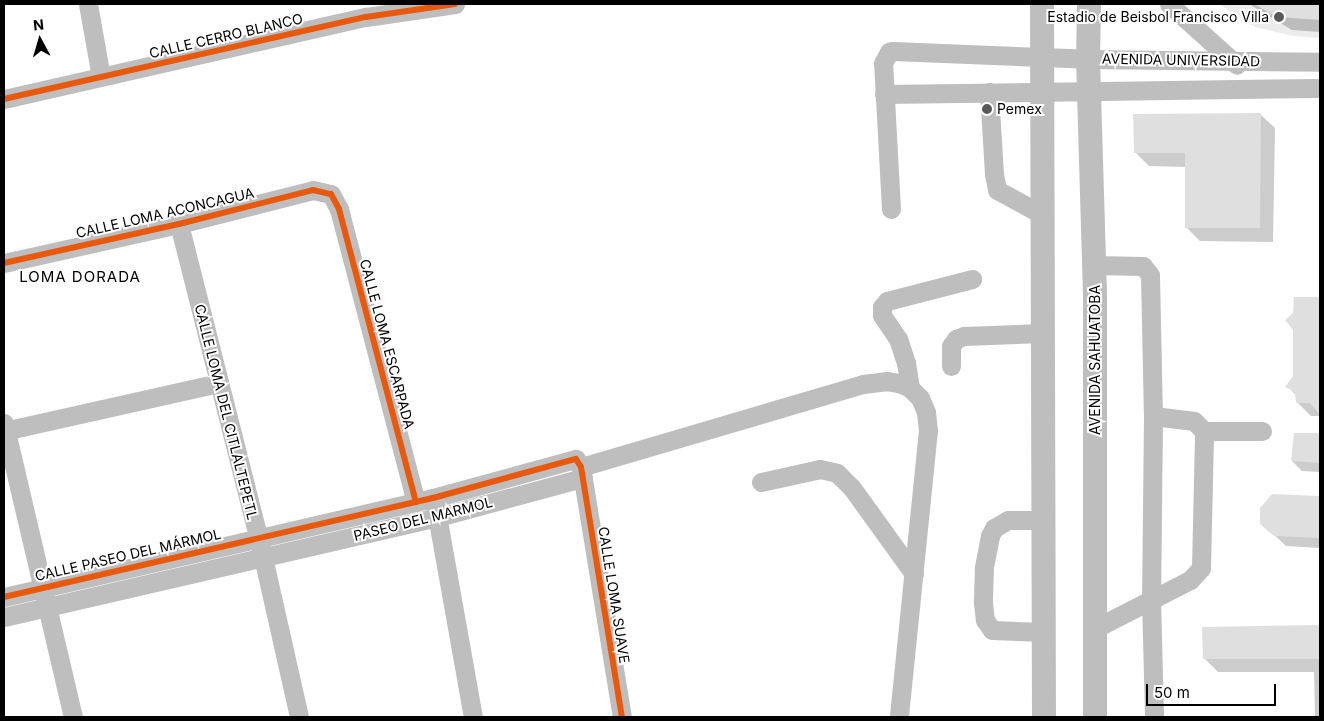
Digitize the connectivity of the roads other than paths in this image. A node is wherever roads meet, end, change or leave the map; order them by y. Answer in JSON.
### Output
{"nodes":[{"id":1,"x":88,"y":4,"type":"edge"},
{"id":2,"x":455,"y":4,"type":"edge"},
{"id":3,"x":1042,"y":4,"type":"edge"},
{"id":4,"x":1090,"y":4,"type":"edge"},
{"id":5,"x":1169,"y":4,"type":"edge"},
{"id":6,"x":361,"y":10,"type":"edge"},
{"id":7,"x":1043,"y":56,"type":"junction"},
{"id":8,"x":1088,"y":59,"type":"junction"},
{"id":9,"x":1233,"y":61,"type":"junction"},
{"id":10,"x":1320,"y":62,"type":"edge"},
{"id":11,"x":101,"y":76,"type":"junction"},
{"id":12,"x":1262,"y":88,"type":"junction"},
{"id":13,"x":1320,"y":88,"type":"edge"},
{"id":14,"x":1088,"y":91,"type":"junction"},
{"id":15,"x":989,"y":92,"type":"junction"},
{"id":16,"x":1043,"y":92,"type":"junction"},
{"id":17,"x":884,"y":94,"type":"junction"},
{"id":18,"x":4,"y":99,"type":"edge"},
{"id":19,"x":330,"y":194,"type":"joint"},
{"id":20,"x":891,"y":209,"type":"dead end"},
{"id":21,"x":1043,"y":215,"type":"junction"},
{"id":22,"x":179,"y":224,"type":"junction"},
{"id":23,"x":4,"y":263,"type":"edge"},
{"id":24,"x":1094,"y":265,"type":"junction"},
{"id":25,"x":972,"y":279,"type":"dead end"},
{"id":26,"x":1043,"y":333,"type":"junction"},
{"id":27,"x":951,"y":366,"type":"dead end"},
{"id":28,"x":219,"y":383,"type":"junction"},
{"id":29,"x":910,"y":388,"type":"junction"},
{"id":30,"x":1153,"y":416,"type":"junction"},
{"id":31,"x":4,"y":428,"type":"edge"},
{"id":32,"x":1204,"y":431,"type":"junction"},
{"id":33,"x":1262,"y":432,"type":"dead end"},
{"id":34,"x":580,"y":468,"type":"junction"},
{"id":35,"x":761,"y":482,"type":"dead end"},
{"id":36,"x":424,"y":500,"type":"junction"},
{"id":37,"x":438,"y":517,"type":"junction"},
{"id":38,"x":1043,"y":520,"type":"junction"},
{"id":39,"x":257,"y":537,"type":"junction"},
{"id":40,"x":263,"y":557,"type":"junction"},
{"id":41,"x":914,"y":574,"type":"junction"},
{"id":42,"x":44,"y":587,"type":"junction"},
{"id":43,"x":4,"y":596,"type":"edge"},
{"id":44,"x":1150,"y":599,"type":"junction"},
{"id":45,"x":48,"y":607,"type":"junction"},
{"id":46,"x":4,"y":617,"type":"edge"},
{"id":47,"x":1096,"y":628,"type":"junction"},
{"id":48,"x":1043,"y":632,"type":"junction"},
{"id":49,"x":73,"y":717,"type":"edge"},
{"id":50,"x":299,"y":717,"type":"edge"},
{"id":51,"x":473,"y":717,"type":"edge"},
{"id":52,"x":622,"y":717,"type":"edge"},
{"id":53,"x":899,"y":717,"type":"edge"},
{"id":54,"x":1044,"y":717,"type":"edge"},
{"id":55,"x":1094,"y":717,"type":"edge"},
{"id":56,"x":1154,"y":717,"type":"edge"}],
"edges":[{"from":1,"to":11,"type":"street"},
{"from":2,"to":6,"type":"street","name":"CALLE CERRO BLANCO"},
{"from":3,"to":7,"type":"main road"},
{"from":4,"to":8,"type":"main road","name":"AVENIDA SAHUATOBA"},
{"from":5,"to":9,"type":"street"},
{"from":6,"to":11,"type":"street","name":"CALLE CERRO BLANCO"},
{"from":7,"to":8,"type":"street","name":"AVENIDA UNIVERSIDAD"},
{"from":7,"to":16,"type":"main road"},
{"from":7,"to":17,"type":"street","name":"AVENIDA UNIVERSIDAD"},
{"from":8,"to":9,"type":"street","name":"AVENIDA UNIVERSIDAD"},
{"from":8,"to":14,"type":"main road","name":"AVENIDA SAHUATOBA"},
{"from":9,"to":10,"type":"street","name":"AVENIDA UNIVERSIDAD"},
{"from":9,"to":12,"type":"street"},
{"from":11,"to":18,"type":"street","name":"CALLE CERRO BLANCO"},
{"from":12,"to":13,"type":"street","name":"AVENIDA UNIVERSIDAD"},
{"from":12,"to":14,"type":"street","name":"AVENIDA UNIVERSIDAD"},
{"from":14,"to":16,"type":"street","name":"AVENIDA UNIVERSIDAD"},
{"from":14,"to":24,"type":"main road","name":"AVENIDA SAHUATOBA"},
{"from":15,"to":16,"type":"street","name":"AVENIDA UNIVERSIDAD"},
{"from":15,"to":17,"type":"street","name":"AVENIDA UNIVERSIDAD"},
{"from":15,"to":21,"type":"street"},
{"from":16,"to":21,"type":"main road"},
{"from":17,"to":20,"type":"street"},
{"from":19,"to":22,"type":"street","name":"CALLE LOMA ACONCAGUA"},
{"from":19,"to":36,"type":"street","name":"CALLE LOMA ESCARPADA"},
{"from":21,"to":26,"type":"main road"},
{"from":22,"to":23,"type":"street","name":"CALLE LOMA ACONCAGUA"},
{"from":22,"to":28,"type":"street","name":"CALLE LOMA DEL CITLALTEPETL"},
{"from":24,"to":30,"type":"street"},
{"from":24,"to":47,"type":"main road","name":"AVENIDA SAHUATOBA"},
{"from":25,"to":29,"type":"street"},
{"from":26,"to":27,"type":"street"},
{"from":26,"to":38,"type":"main road"},
{"from":28,"to":31,"type":"street"},
{"from":28,"to":39,"type":"street","name":"CALLE LOMA DEL CITLALTEPETL"},
{"from":29,"to":34,"type":"street"},
{"from":29,"to":41,"type":"street"},
{"from":30,"to":32,"type":"street"},
{"from":30,"to":44,"type":"street"},
{"from":31,"to":42,"type":"street"},
{"from":32,"to":33,"type":"street"},
{"from":32,"to":44,"type":"street"},
{"from":34,"to":36,"type":"street","name":"PASEO DEL MARMOL"},
{"from":34,"to":37,"type":"street","name":"PASEO DEL MARMOL"},
{"from":34,"to":52,"type":"street","name":"CALLE LOMA SUAVE"},
{"from":35,"to":41,"type":"street"},
{"from":36,"to":37,"type":"street","name":"CALLE LOMA ESCARPADA"},
{"from":36,"to":39,"type":"street","name":"PASEO DEL MARMOL"},
{"from":37,"to":40,"type":"street","name":"PASEO DEL MARMOL"},
{"from":37,"to":51,"type":"street","name":"CALLE LOMA ESCARPADA"},
{"from":38,"to":48,"type":"main road"},
{"from":38,"to":48,"type":"street"},
{"from":39,"to":40,"type":"street","name":"CALLE LOMA DEL CITLALTEPETL"},
{"from":39,"to":42,"type":"street","name":"CALLE PASEO DEL MÁRMOL"},
{"from":40,"to":45,"type":"street"},
{"from":40,"to":50,"type":"street","name":"CALLE LOMA DEL CITLALTEPETL"},
{"from":41,"to":53,"type":"street"},
{"from":42,"to":43,"type":"street","name":"CALLE PASEO DEL MÁRMOL"},
{"from":42,"to":45,"type":"street"},
{"from":44,"to":47,"type":"street"},
{"from":44,"to":56,"type":"street"},
{"from":45,"to":46,"type":"street"},
{"from":45,"to":49,"type":"street"},
{"from":47,"to":55,"type":"main road","name":"AVENIDA SAHUATOBA"},
{"from":48,"to":54,"type":"main road"}]}
